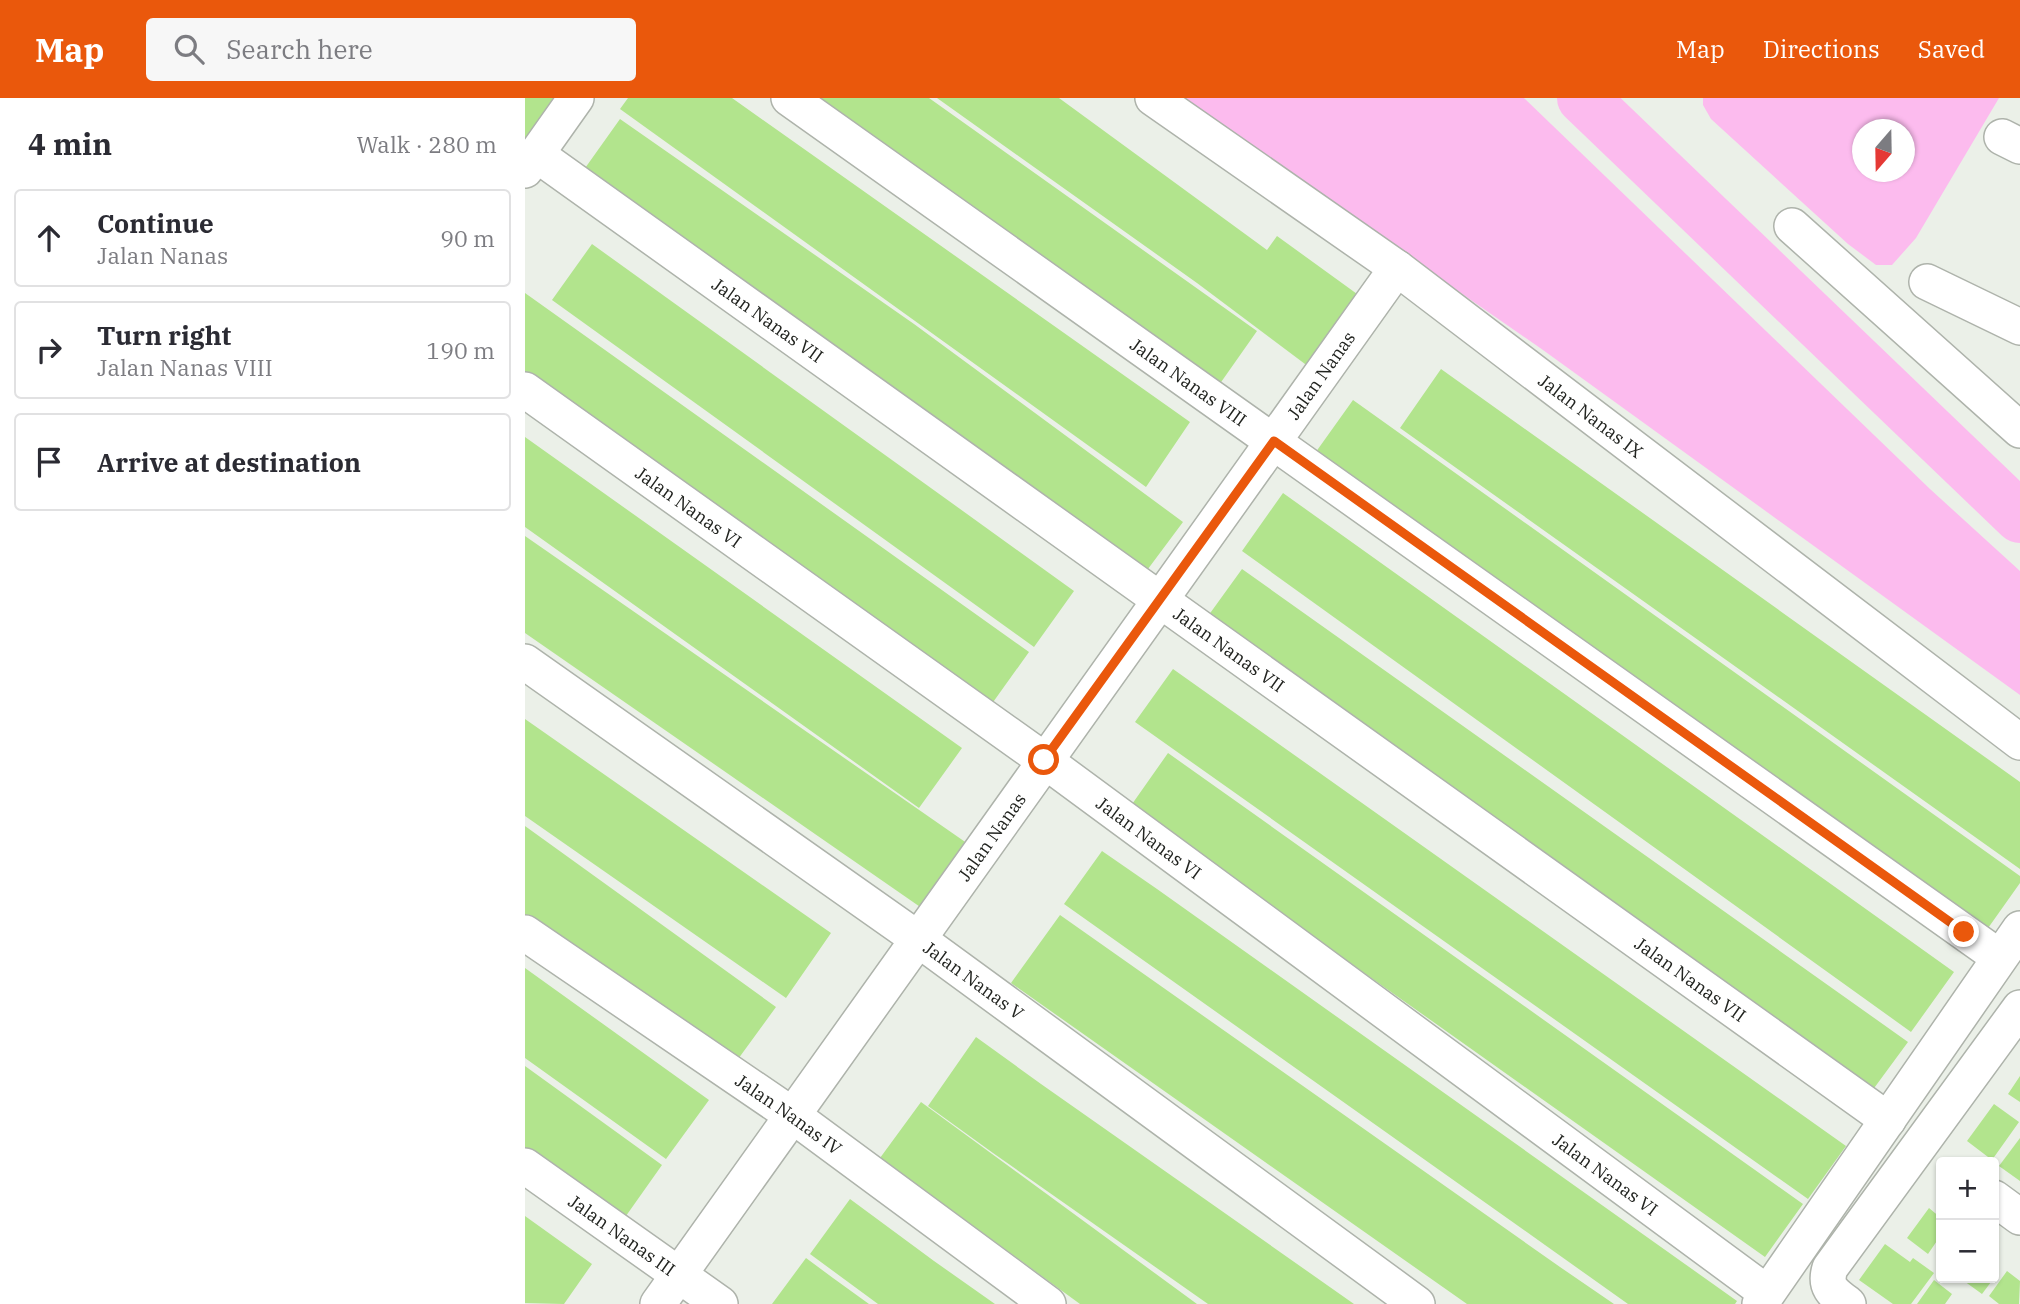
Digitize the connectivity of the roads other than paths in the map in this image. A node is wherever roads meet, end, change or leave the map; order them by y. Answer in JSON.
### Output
{"nodes":[{"id":1,"x":576,"y":98,"type":"edge"},
{"id":2,"x":789,"y":98,"type":"edge"},
{"id":3,"x":1153,"y":98,"type":"edge"},
{"id":4,"x":531,"y":162,"type":"edge"},
{"id":5,"x":1792,"y":226,"type":"dead end"},
{"id":6,"x":1397,"y":268,"type":"junction"},
{"id":7,"x":1927,"y":282,"type":"dead end"},
{"id":8,"x":2020,"y":327,"type":"edge"},
{"id":9,"x":525,"y":390,"type":"edge"},
{"id":10,"x":2020,"y":430,"type":"edge"},
{"id":11,"x":1274,"y":441,"type":"junction"},
{"id":12,"x":1160,"y":599,"type":"junction"},
{"id":13,"x":525,"y":662,"type":"edge"},
{"id":14,"x":2020,"y":742,"type":"edge"},
{"id":15,"x":1044,"y":760,"type":"junction"},
{"id":16,"x":2020,"y":929,"type":"edge"},
{"id":17,"x":525,"y":933,"type":"edge"},
{"id":18,"x":918,"y":939,"type":"junction"},
{"id":19,"x":1999,"y":957,"type":"junction"},
{"id":20,"x":2020,"y":1008,"type":"edge"},
{"id":21,"x":792,"y":1115,"type":"junction"},
{"id":22,"x":1888,"y":1120,"type":"junction"},
{"id":23,"x":1932,"y":1154,"type":"edge"},
{"id":24,"x":525,"y":1166,"type":"edge"},
{"id":25,"x":1999,"y":1202,"type":"edge"},
{"id":26,"x":2020,"y":1217,"type":"edge"},
{"id":27,"x":679,"y":1275,"type":"junction"},
{"id":28,"x":1763,"y":1299,"type":"edge"},
{"id":29,"x":658,"y":1304,"type":"edge"},
{"id":30,"x":720,"y":1304,"type":"edge"},
{"id":31,"x":1048,"y":1304,"type":"edge"},
{"id":32,"x":1417,"y":1304,"type":"edge"},
{"id":33,"x":1847,"y":1304,"type":"edge"}],
"edges":[{"from":1,"to":4,"type":"street"},
{"from":2,"to":11,"type":"street","name":"Jalan Nanas VIII"},
{"from":3,"to":6,"type":"street","name":"Jalan Nanas IX"},
{"from":4,"to":12,"type":"street","name":"Jalan Nanas VII"},
{"from":5,"to":10,"type":"street"},
{"from":6,"to":11,"type":"street","name":"Jalan Nanas"},
{"from":6,"to":14,"type":"street","name":"Jalan Nanas IX"},
{"from":7,"to":8,"type":"street"},
{"from":9,"to":15,"type":"street","name":"Jalan Nanas VI"},
{"from":11,"to":12,"type":"street","name":"Jalan Nanas"},
{"from":11,"to":19,"type":"street","name":"Jalan Nanas VIII"},
{"from":12,"to":15,"type":"street","name":"Jalan Nanas"},
{"from":12,"to":22,"type":"street","name":"Jalan Nanas VII"},
{"from":13,"to":18,"type":"street","name":"Jalan Nanas V"},
{"from":15,"to":18,"type":"street","name":"Jalan Nanas"},
{"from":15,"to":28,"type":"street","name":"Jalan Nanas VI"},
{"from":16,"to":19,"type":"street"},
{"from":17,"to":21,"type":"street","name":"Jalan Nanas IV"},
{"from":18,"to":21,"type":"street","name":"Jalan Nanas"},
{"from":18,"to":32,"type":"street","name":"Jalan Nanas V"},
{"from":19,"to":22,"type":"street"},
{"from":20,"to":23,"type":"street"},
{"from":21,"to":27,"type":"street","name":"Jalan Nanas"},
{"from":21,"to":31,"type":"street","name":"Jalan Nanas IV"},
{"from":22,"to":28,"type":"street"},
{"from":23,"to":33,"type":"street"},
{"from":24,"to":27,"type":"street","name":"Jalan Nanas III"},
{"from":25,"to":26,"type":"street"},
{"from":27,"to":29,"type":"street","name":"Jalan Nanas"},
{"from":27,"to":30,"type":"street","name":"Jalan Nanas III"}]}
